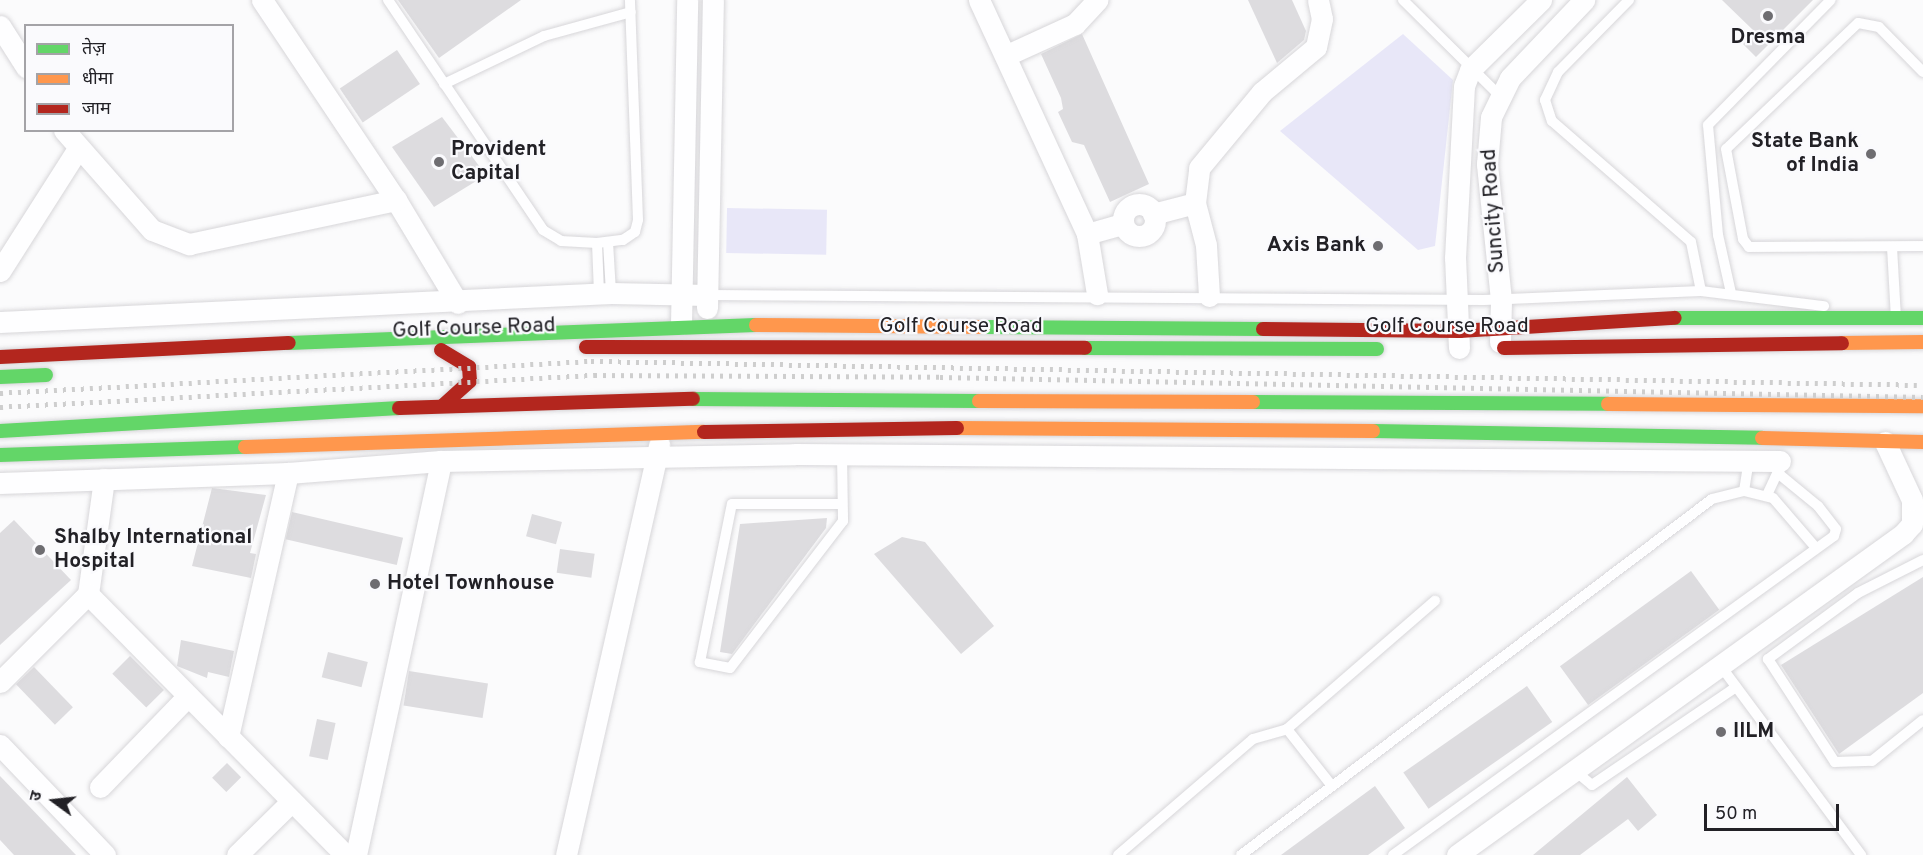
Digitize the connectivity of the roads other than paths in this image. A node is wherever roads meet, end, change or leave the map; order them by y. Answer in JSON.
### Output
{"nodes":[{"id":1,"x":262,"y":0,"type":"edge"},
{"id":2,"x":388,"y":0,"type":"edge"},
{"id":3,"x":630,"y":0,"type":"edge"},
{"id":4,"x":979,"y":0,"type":"edge"},
{"id":5,"x":1096,"y":0,"type":"edge"},
{"id":6,"x":1318,"y":0,"type":"edge"},
{"id":7,"x":1403,"y":0,"type":"edge"},
{"id":8,"x":1541,"y":0,"type":"edge"},
{"id":9,"x":1584,"y":0,"type":"edge"},
{"id":10,"x":1629,"y":0,"type":"edge"},
{"id":11,"x":1831,"y":0,"type":"edge"},
{"id":12,"x":687,"y":10,"type":"edge"},
{"id":13,"x":713,"y":10,"type":"edge"},
{"id":14,"x":631,"y":12,"type":"junction"},
{"id":15,"x":0,"y":26,"type":"edge"},
{"id":16,"x":1007,"y":55,"type":"junction"},
{"id":17,"x":24,"y":65,"type":"edge"},
{"id":18,"x":1470,"y":70,"type":"junction"},
{"id":19,"x":1923,"y":72,"type":"edge"},
{"id":20,"x":444,"y":84,"type":"junction"},
{"id":21,"x":1499,"y":95,"type":"junction"},
{"id":22,"x":65,"y":132,"type":"edge"},
{"id":23,"x":77,"y":150,"type":"junction"},
{"id":24,"x":396,"y":200,"type":"junction"},
{"id":25,"x":1195,"y":203,"type":"junction"},
{"id":26,"x":1087,"y":234,"type":"junction"},
{"id":27,"x":602,"y":242,"type":"junction"},
{"id":28,"x":1923,"y":246,"type":"edge"},
{"id":29,"x":1892,"y":247,"type":"junction"},
{"id":30,"x":0,"y":271,"type":"edge"},
{"id":31,"x":605,"y":284,"type":"junction"},
{"id":32,"x":1701,"y":291,"type":"junction"},
{"id":33,"x":1731,"y":293,"type":"junction"},
{"id":34,"x":679,"y":294,"type":"junction"},
{"id":35,"x":1098,"y":294,"type":"junction"},
{"id":36,"x":707,"y":296,"type":"junction"},
{"id":37,"x":1209,"y":296,"type":"junction"},
{"id":38,"x":1458,"y":299,"type":"junction"},
{"id":39,"x":1501,"y":300,"type":"junction"},
{"id":40,"x":458,"y":303,"type":"junction"},
{"id":41,"x":1896,"y":318,"type":"junction"},
{"id":42,"x":1923,"y":318,"type":"edge"},
{"id":43,"x":1854,"y":319,"type":"junction"},
{"id":44,"x":0,"y":322,"type":"edge"},
{"id":45,"x":846,"y":322,"type":"junction"},
{"id":46,"x":681,"y":324,"type":"junction"},
{"id":47,"x":708,"y":325,"type":"junction"},
{"id":48,"x":1923,"y":342,"type":"edge"},
{"id":49,"x":1477,"y":343,"type":"junction"},
{"id":50,"x":845,"y":347,"type":"junction"},
{"id":51,"x":1390,"y":349,"type":"dead end"},
{"id":52,"x":441,"y":350,"type":"junction"},
{"id":53,"x":0,"y":357,"type":"edge"},
{"id":54,"x":271,"y":360,"type":"dead end"},
{"id":55,"x":57,"y":374,"type":"dead end"},
{"id":56,"x":0,"y":377,"type":"edge"},
{"id":57,"x":869,"y":400,"type":"junction"},
{"id":58,"x":1592,"y":404,"type":"junction"},
{"id":59,"x":443,"y":405,"type":"junction"},
{"id":60,"x":1923,"y":406,"type":"edge"},
{"id":61,"x":868,"y":427,"type":"junction"},
{"id":62,"x":0,"y":431,"type":"edge"},
{"id":63,"x":660,"y":432,"type":"junction"},
{"id":64,"x":1540,"y":432,"type":"junction"},
{"id":65,"x":1787,"y":439,"type":"junction"},
{"id":66,"x":1885,"y":442,"type":"junction"},
{"id":67,"x":1923,"y":442,"type":"edge"},
{"id":68,"x":842,"y":454,"type":"junction"},
{"id":69,"x":0,"y":455,"type":"edge"},
{"id":70,"x":657,"y":457,"type":"junction"},
{"id":71,"x":1749,"y":459,"type":"junction"},
{"id":72,"x":441,"y":461,"type":"junction"},
{"id":73,"x":1779,"y":466,"type":"junction"},
{"id":74,"x":288,"y":473,"type":"junction"},
{"id":75,"x":104,"y":479,"type":"junction"},
{"id":76,"x":0,"y":483,"type":"edge"},
{"id":77,"x":1744,"y":491,"type":"junction"},
{"id":78,"x":1767,"y":495,"type":"junction"},
{"id":79,"x":842,"y":504,"type":"junction"},
{"id":80,"x":1816,"y":548,"type":"junction"},
{"id":81,"x":1923,"y":560,"type":"edge"},
{"id":82,"x":88,"y":594,"type":"junction"},
{"id":83,"x":1435,"y":601,"type":"dead end"},
{"id":84,"x":1720,"y":665,"type":"junction"},
{"id":85,"x":0,"y":682,"type":"edge"},
{"id":86,"x":1736,"y":687,"type":"junction"},
{"id":87,"x":187,"y":697,"type":"junction"},
{"id":88,"x":1923,"y":720,"type":"edge"},
{"id":89,"x":1287,"y":729,"type":"junction"},
{"id":90,"x":228,"y":737,"type":"junction"},
{"id":91,"x":0,"y":745,"type":"edge"},
{"id":92,"x":1574,"y":770,"type":"junction"},
{"id":93,"x":1332,"y":786,"type":"junction"},
{"id":94,"x":100,"y":788,"type":"dead end"},
{"id":95,"x":292,"y":801,"type":"junction"},
{"id":96,"x":105,"y":855,"type":"edge"},
{"id":97,"x":237,"y":855,"type":"edge"},
{"id":98,"x":345,"y":855,"type":"edge"},
{"id":99,"x":356,"y":855,"type":"edge"},
{"id":100,"x":566,"y":855,"type":"edge"},
{"id":101,"x":1118,"y":855,"type":"edge"},
{"id":102,"x":1241,"y":855,"type":"edge"},
{"id":103,"x":1393,"y":855,"type":"edge"},
{"id":104,"x":1457,"y":855,"type":"edge"},
{"id":105,"x":1862,"y":855,"type":"edge"}],
"edges":[{"from":1,"to":24,"type":"street"},
{"from":2,"to":20,"type":"lane"},
{"from":3,"to":14,"type":"lane"},
{"from":4,"to":16,"type":"street"},
{"from":5,"to":16,"type":"street"},
{"from":6,"to":25,"type":"street"},
{"from":7,"to":18,"type":"lane"},
{"from":8,"to":18,"type":"street","name":"Suncity Road"},
{"from":9,"to":21,"type":"street","name":"Suncity Road"},
{"from":10,"to":32,"type":"lane"},
{"from":11,"to":33,"type":"lane"},
{"from":12,"to":13,"type":"street"},
{"from":12,"to":34,"type":"street"},
{"from":13,"to":36,"type":"street"},
{"from":14,"to":20,"type":"lane"},
{"from":14,"to":27,"type":"lane"},
{"from":15,"to":17,"type":"street"},
{"from":16,"to":26,"type":"street"},
{"from":18,"to":21,"type":"lane"},
{"from":18,"to":38,"type":"street","name":"Suncity Road"},
{"from":19,"to":29,"type":"lane"},
{"from":20,"to":27,"type":"lane"},
{"from":21,"to":39,"type":"street","name":"Suncity Road"},
{"from":22,"to":23,"type":"street"},
{"from":23,"to":24,"type":"street"},
{"from":23,"to":30,"type":"street"},
{"from":24,"to":40,"type":"street"},
{"from":25,"to":26,"type":"street"},
{"from":25,"to":37,"type":"street"},
{"from":26,"to":35,"type":"street"},
{"from":27,"to":31,"type":"lane"},
{"from":28,"to":29,"type":"lane"},
{"from":29,"to":41,"type":"lane"},
{"from":31,"to":34,"type":"street"},
{"from":31,"to":40,"type":"street"},
{"from":32,"to":33,"type":"lane"},
{"from":32,"to":39,"type":"lane"},
{"from":33,"to":43,"type":"lane"},
{"from":34,"to":36,"type":"street"},
{"from":34,"to":46,"type":"street"},
{"from":35,"to":36,"type":"lane"},
{"from":35,"to":37,"type":"lane"},
{"from":36,"to":47,"type":"street"},
{"from":37,"to":38,"type":"lane"},
{"from":38,"to":39,"type":"lane"},
{"from":38,"to":49,"type":"street","name":"Suncity Road"},
{"from":39,"to":49,"type":"street","name":"Suncity Road"},
{"from":40,"to":44,"type":"street"},
{"from":41,"to":42,"type":"street"},
{"from":41,"to":43,"type":"street"},
{"from":43,"to":49,"type":"street"},
{"from":45,"to":47,"type":"street"},
{"from":45,"to":49,"type":"street"},
{"from":45,"to":50,"type":"street"},
{"from":46,"to":47,"type":"street"},
{"from":46,"to":53,"type":"street"},
{"from":48,"to":49,"type":"street","name":"Golf Course Road"},
{"from":50,"to":51,"type":"street","name":"Golf Course Road"},
{"from":50,"to":52,"type":"street","name":"Golf Course Road"},
{"from":52,"to":54,"type":"street","name":"Golf Course Road"},
{"from":52,"to":59,"type":"street"},
{"from":55,"to":56,"type":"street"},
{"from":57,"to":58,"type":"street"},
{"from":57,"to":59,"type":"street"},
{"from":57,"to":61,"type":"street"},
{"from":58,"to":60,"type":"street"},
{"from":58,"to":64,"type":"street"},
{"from":59,"to":62,"type":"street"},
{"from":61,"to":63,"type":"street"},
{"from":61,"to":64,"type":"street"},
{"from":63,"to":69,"type":"street"},
{"from":63,"to":70,"type":"street"},
{"from":64,"to":65,"type":"street"},
{"from":65,"to":66,"type":"street"},
{"from":65,"to":73,"type":"lane"},
{"from":66,"to":67,"type":"street"},
{"from":66,"to":84,"type":"street"},
{"from":68,"to":70,"type":"street"},
{"from":68,"to":71,"type":"street"},
{"from":68,"to":79,"type":"lane"},
{"from":70,"to":72,"type":"street"},
{"from":70,"to":100,"type":"street"},
{"from":71,"to":73,"type":"street"},
{"from":71,"to":77,"type":"lane"},
{"from":72,"to":74,"type":"street"},
{"from":72,"to":99,"type":"street"},
{"from":73,"to":78,"type":"lane"},
{"from":73,"to":80,"type":"lane"},
{"from":74,"to":75,"type":"street"},
{"from":74,"to":90,"type":"street"},
{"from":75,"to":76,"type":"street"},
{"from":75,"to":82,"type":"street"},
{"from":77,"to":78,"type":"lane"},
{"from":77,"to":93,"type":"lane"},
{"from":78,"to":80,"type":"lane"},
{"from":79,"to":79,"type":"lane"},
{"from":80,"to":103,"type":"lane"},
{"from":81,"to":88,"type":"lane"},
{"from":82,"to":85,"type":"street"},
{"from":82,"to":87,"type":"street"},
{"from":83,"to":89,"type":"lane"},
{"from":84,"to":86,"type":"lane"},
{"from":84,"to":92,"type":"street"},
{"from":86,"to":92,"type":"lane"},
{"from":86,"to":105,"type":"lane"},
{"from":87,"to":90,"type":"street"},
{"from":87,"to":94,"type":"street"},
{"from":89,"to":93,"type":"lane"},
{"from":89,"to":101,"type":"lane"},
{"from":90,"to":95,"type":"street"},
{"from":91,"to":96,"type":"street"},
{"from":92,"to":104,"type":"street"},
{"from":93,"to":102,"type":"lane"},
{"from":95,"to":97,"type":"street"},
{"from":95,"to":98,"type":"street"}]}
